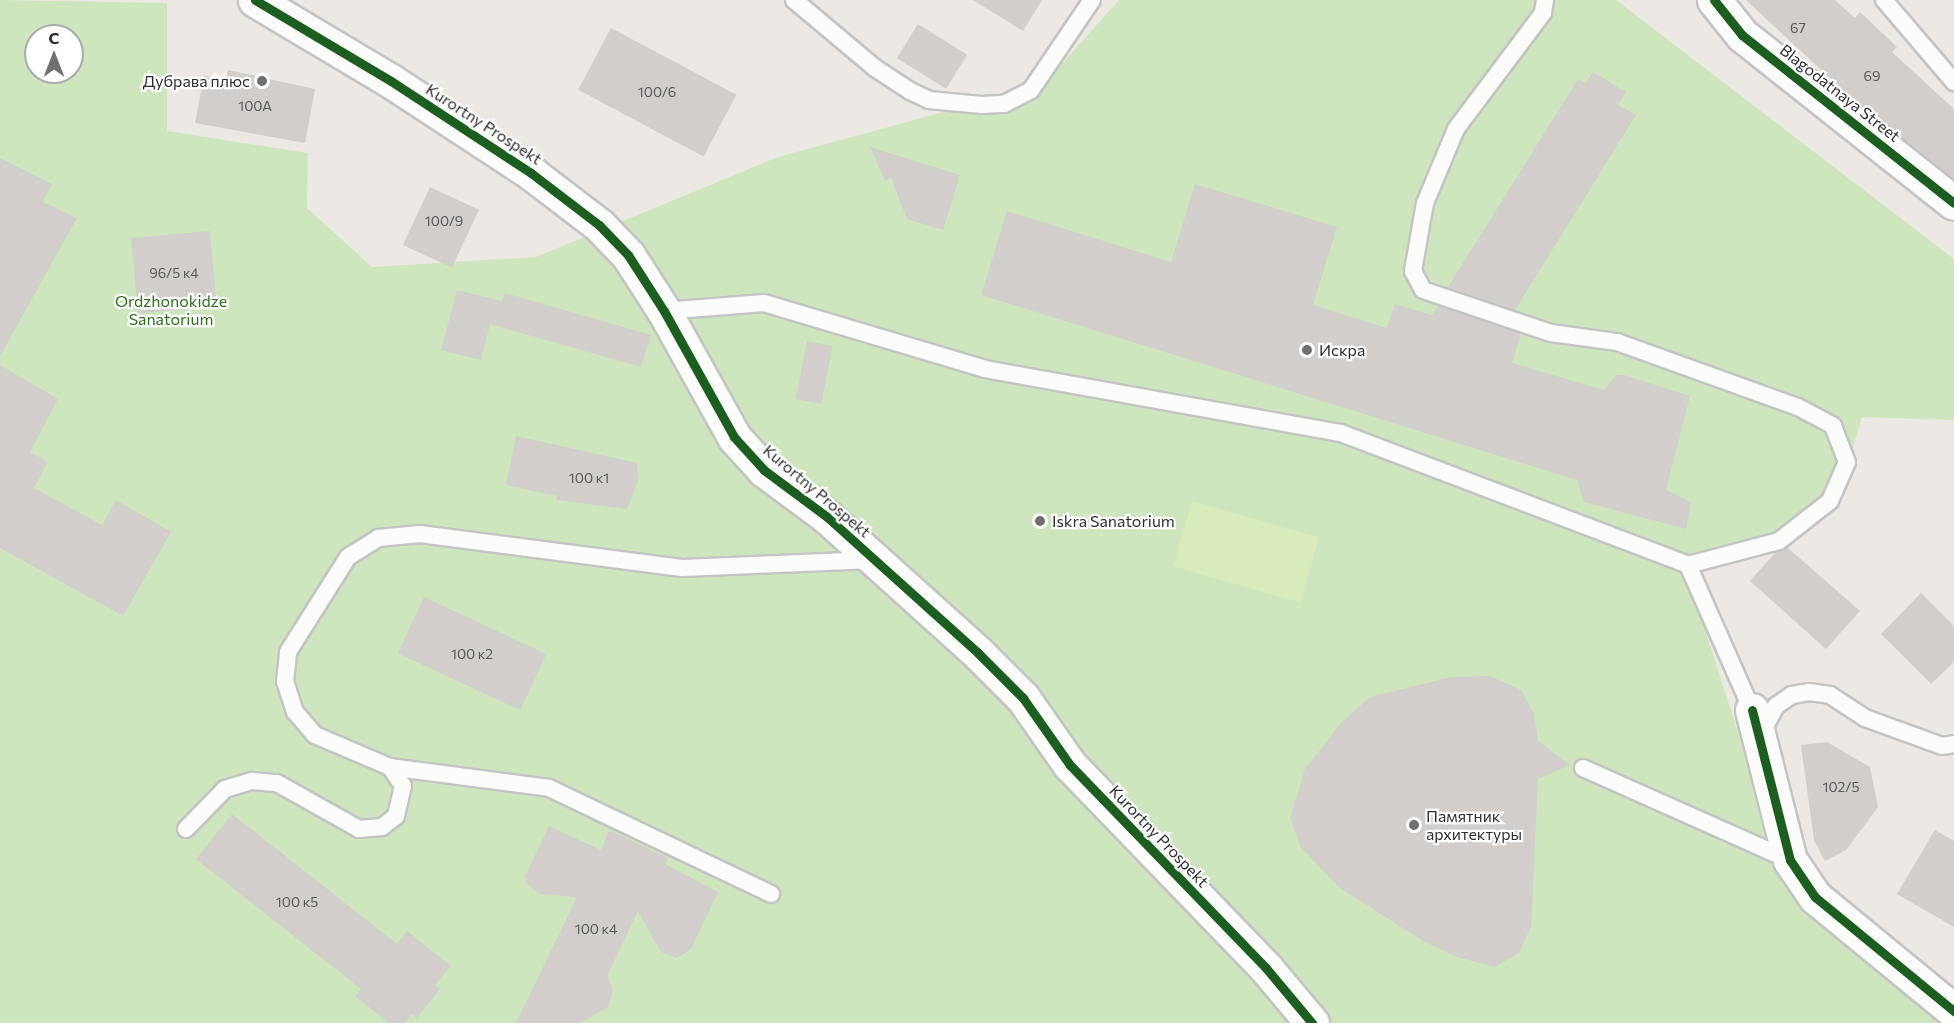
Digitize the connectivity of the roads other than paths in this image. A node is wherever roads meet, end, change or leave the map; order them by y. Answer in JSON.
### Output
{"nodes":[{"id":1,"x":255,"y":0,"type":"edge"},
{"id":2,"x":794,"y":0,"type":"edge"},
{"id":3,"x":1092,"y":0,"type":"edge"},
{"id":4,"x":1545,"y":0,"type":"edge"},
{"id":5,"x":1714,"y":0,"type":"edge"},
{"id":6,"x":1884,"y":0,"type":"edge"},
{"id":7,"x":1954,"y":82,"type":"edge"},
{"id":8,"x":1954,"y":203,"type":"edge"},
{"id":9,"x":664,"y":311,"type":"junction"},
{"id":10,"x":875,"y":560,"type":"junction"},
{"id":11,"x":1688,"y":565,"type":"junction"},
{"id":12,"x":1756,"y":722,"type":"junction"},
{"id":13,"x":1954,"y":744,"type":"edge"},
{"id":14,"x":390,"y":767,"type":"junction"},
{"id":15,"x":1583,"y":768,"type":"dead end"},
{"id":16,"x":186,"y":829,"type":"dead end"},
{"id":17,"x":1790,"y":860,"type":"junction"},
{"id":18,"x":771,"y":894,"type":"dead end"},
{"id":19,"x":1954,"y":1011,"type":"edge"},
{"id":20,"x":1312,"y":1023,"type":"edge"}],
"edges":[{"from":1,"to":9,"type":"street","name":"Kurortny Prospekt"},
{"from":2,"to":3,"type":"lane"},
{"from":4,"to":11,"type":"lane"},
{"from":5,"to":8,"type":"street","name":"Blagodatnaya Street"},
{"from":6,"to":7,"type":"lane"},
{"from":9,"to":10,"type":"street","name":"Kurortny Prospekt"},
{"from":9,"to":11,"type":"lane"},
{"from":10,"to":14,"type":"lane"},
{"from":10,"to":20,"type":"street","name":"Kurortny Prospekt"},
{"from":11,"to":12,"type":"lane"},
{"from":12,"to":13,"type":"lane"},
{"from":12,"to":17,"type":"street"},
{"from":14,"to":16,"type":"lane"},
{"from":14,"to":18,"type":"lane"},
{"from":15,"to":17,"type":"lane"},
{"from":17,"to":19,"type":"street"}]}
